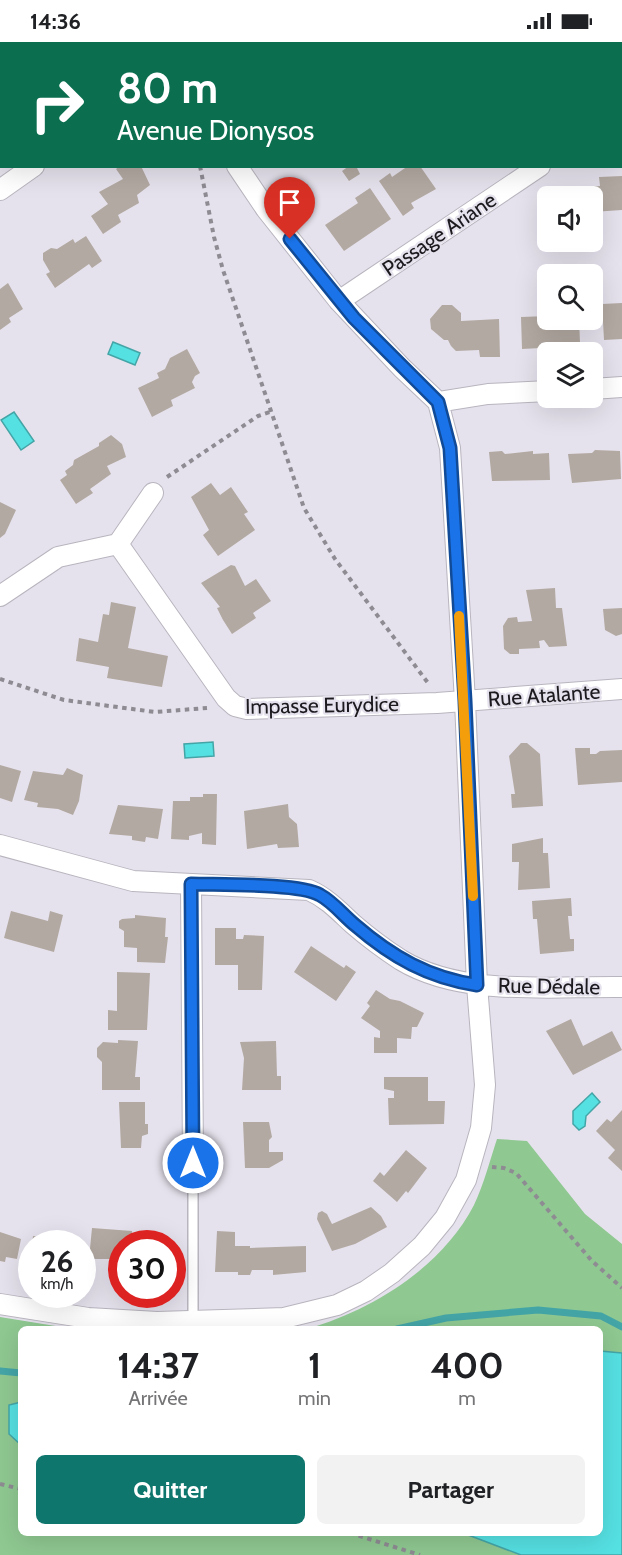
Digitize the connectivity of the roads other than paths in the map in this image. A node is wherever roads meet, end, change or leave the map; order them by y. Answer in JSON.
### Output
{"nodes":[{"id":1,"x":31,"y":168,"type":"edge"},
{"id":2,"x":238,"y":168,"type":"edge"},
{"id":3,"x":537,"y":168,"type":"edge"},
{"id":4,"x":0,"y":190,"type":"edge"},
{"id":5,"x":339,"y":302,"type":"junction"},
{"id":6,"x":622,"y":387,"type":"edge"},
{"id":7,"x":603,"y":388,"type":"edge"},
{"id":8,"x":537,"y":392,"type":"edge"},
{"id":9,"x":438,"y":402,"type":"junction"},
{"id":10,"x":153,"y":493,"type":"road end"},
{"id":11,"x":118,"y":544,"type":"junction"},
{"id":12,"x":0,"y":596,"type":"edge"},
{"id":13,"x":622,"y":689,"type":"edge"},
{"id":14,"x":465,"y":701,"type":"junction"},
{"id":15,"x":0,"y":845,"type":"edge"},
{"id":16,"x":191,"y":884,"type":"junction"},
{"id":17,"x":477,"y":985,"type":"junction"},
{"id":18,"x":622,"y":987,"type":"edge"},
{"id":19,"x":193,"y":1163,"type":"joint"},
{"id":20,"x":0,"y":1304,"type":"edge"},
{"id":21,"x":193,"y":1321,"type":"junction"}],
"edges":[{"from":1,"to":4,"type":"street"},
{"from":2,"to":5,"type":"street"},
{"from":3,"to":5,"type":"street","name":"Passage Ariane"},
{"from":5,"to":9,"type":"street"},
{"from":6,"to":7,"type":"street"},
{"from":8,"to":9,"type":"street"},
{"from":9,"to":14,"type":"street"},
{"from":10,"to":11,"type":"street"},
{"from":11,"to":12,"type":"street"},
{"from":11,"to":14,"type":"street","name":"Impasse Eurydice"},
{"from":13,"to":14,"type":"street","name":"Rue Atalante"},
{"from":14,"to":17,"type":"street"},
{"from":15,"to":16,"type":"street","name":"Rue Dédale"},
{"from":16,"to":17,"type":"street","name":"Rue Dédale"},
{"from":16,"to":19,"type":"street"},
{"from":17,"to":18,"type":"street","name":"Rue Dédale"},
{"from":17,"to":21,"type":"street"},
{"from":19,"to":21,"type":"lane"},
{"from":20,"to":21,"type":"street"}]}
